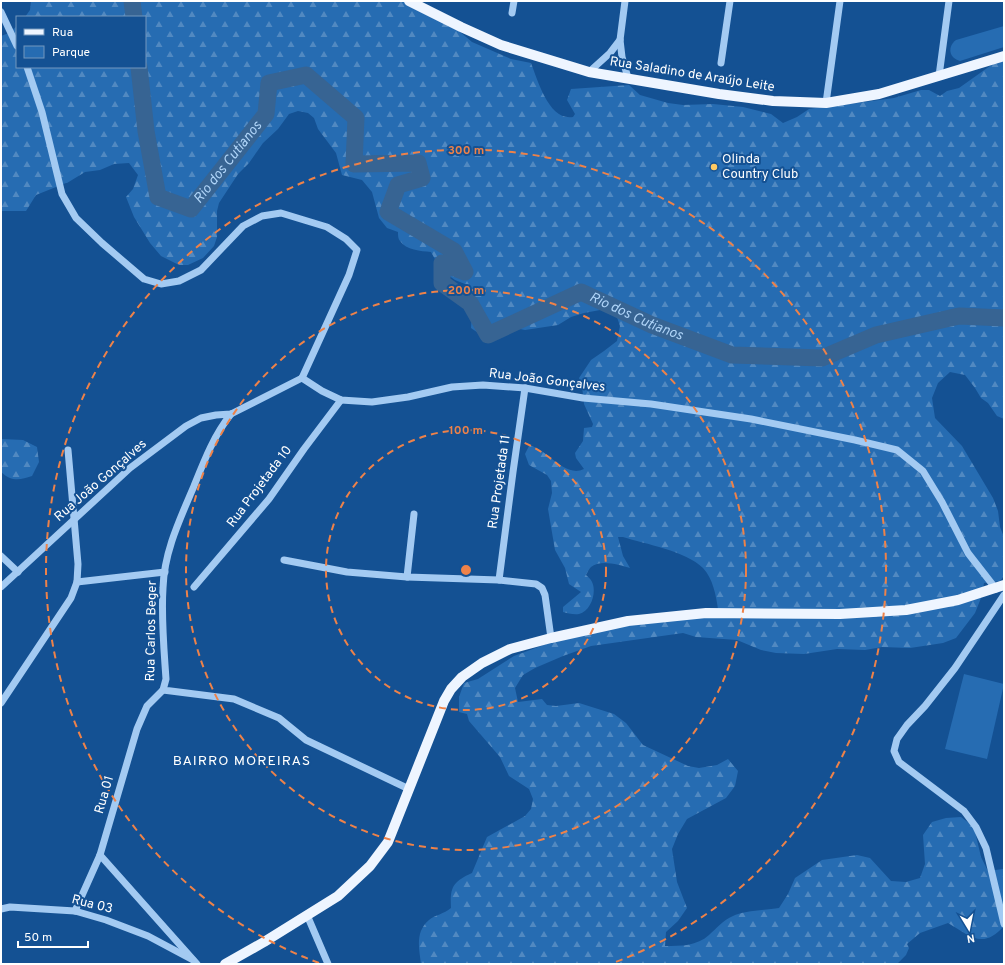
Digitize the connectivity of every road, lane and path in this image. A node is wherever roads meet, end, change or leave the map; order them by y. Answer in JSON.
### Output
{"nodes":[{"id":1,"x":408,"y":1,"type":"edge"},
{"id":2,"x":514,"y":1,"type":"edge"},
{"id":3,"x":625,"y":1,"type":"edge"},
{"id":4,"x":730,"y":1,"type":"edge"},
{"id":5,"x":840,"y":1,"type":"edge"},
{"id":6,"x":949,"y":1,"type":"edge"},
{"id":7,"x":1,"y":12,"type":"edge"},
{"id":8,"x":512,"y":13,"type":"dead end"},
{"id":9,"x":620,"y":40,"type":"junction"},
{"id":10,"x":16,"y":44,"type":"edge"},
{"id":11,"x":1004,"y":56,"type":"edge"},
{"id":12,"x":721,"y":63,"type":"dead end"},
{"id":13,"x":27,"y":68,"type":"edge"},
{"id":14,"x":589,"y":72,"type":"junction"},
{"id":15,"x":939,"y":76,"type":"junction"},
{"id":16,"x":628,"y":78,"type":"junction"},
{"id":17,"x":826,"y":103,"type":"junction"},
{"id":18,"x":302,"y":378,"type":"junction"},
{"id":19,"x":525,"y":388,"type":"junction"},
{"id":20,"x":341,"y":400,"type":"junction"},
{"id":21,"x":231,"y":414,"type":"junction"},
{"id":22,"x":68,"y":450,"type":"dead end"},
{"id":23,"x":414,"y":514,"type":"dead end"},
{"id":24,"x":75,"y":519,"type":"junction"},
{"id":25,"x":1,"y":556,"type":"edge"},
{"id":26,"x":284,"y":560,"type":"dead end"},
{"id":27,"x":18,"y":572,"type":"junction"},
{"id":28,"x":165,"y":572,"type":"junction"},
{"id":29,"x":408,"y":576,"type":"junction"},
{"id":30,"x":499,"y":580,"type":"junction"},
{"id":31,"x":77,"y":582,"type":"junction"},
{"id":32,"x":1,"y":587,"type":"edge"},
{"id":33,"x":194,"y":587,"type":"dead end"},
{"id":34,"x":1000,"y":587,"type":"edge"},
{"id":35,"x":1004,"y":595,"type":"edge"},
{"id":36,"x":551,"y":638,"type":"junction"},
{"id":37,"x":163,"y":690,"type":"junction"},
{"id":38,"x":2,"y":701,"type":"edge"},
{"id":39,"x":409,"y":789,"type":"junction"},
{"id":40,"x":100,"y":855,"type":"junction"},
{"id":41,"x":1,"y":909,"type":"edge"},
{"id":42,"x":75,"y":911,"type":"junction"},
{"id":43,"x":307,"y":915,"type":"junction"},
{"id":44,"x":1004,"y":924,"type":"edge"},
{"id":45,"x":195,"y":962,"type":"edge"},
{"id":46,"x":225,"y":964,"type":"edge"},
{"id":47,"x":328,"y":964,"type":"edge"}],
"edges":[{"from":1,"to":14,"type":"main road","name":"Rua Saladino de Araújo Leite"},
{"from":2,"to":8,"type":"street"},
{"from":3,"to":9,"type":"street"},
{"from":4,"to":12,"type":"street"},
{"from":5,"to":17,"type":"street"},
{"from":6,"to":15,"type":"street"},
{"from":7,"to":10,"type":"street"},
{"from":9,"to":14,"type":"street"},
{"from":9,"to":16,"type":"street"},
{"from":11,"to":15,"type":"main road","name":"Rua Saladino de Araújo Leite"},
{"from":13,"to":18,"type":"street"},
{"from":14,"to":16,"type":"main road","name":"Rua Saladino de Araújo Leite"},
{"from":15,"to":17,"type":"main road","name":"Rua Saladino de Araújo Leite"},
{"from":16,"to":17,"type":"main road","name":"Rua Saladino de Araújo Leite"},
{"from":18,"to":20,"type":"street","name":"Rua João Gonçalves"},
{"from":18,"to":21,"type":"street","name":"Rua João Gonçalves"},
{"from":19,"to":20,"type":"street","name":"Rua João Gonçalves"},
{"from":19,"to":30,"type":"street","name":"Rua Projetada 11"},
{"from":19,"to":34,"type":"street","name":"Rua João Gonçalves"},
{"from":20,"to":33,"type":"street","name":"Rua Projetada 10"},
{"from":21,"to":24,"type":"street","name":"Rua João Gonçalves"},
{"from":21,"to":28,"type":"street","name":"Rua Carlos Beger"},
{"from":22,"to":24,"type":"street"},
{"from":23,"to":29,"type":"street"},
{"from":24,"to":27,"type":"street","name":"Rua João Gonçalves"},
{"from":24,"to":31,"type":"street"},
{"from":25,"to":27,"type":"street"},
{"from":26,"to":29,"type":"street"},
{"from":27,"to":32,"type":"street","name":"Rua João Gonçalves"},
{"from":28,"to":31,"type":"street"},
{"from":28,"to":37,"type":"street","name":"Rua Carlos Beger"},
{"from":29,"to":30,"type":"street"},
{"from":30,"to":36,"type":"street"},
{"from":31,"to":38,"type":"street"},
{"from":34,"to":36,"type":"main road"},
{"from":35,"to":44,"type":"street"},
{"from":36,"to":39,"type":"main road"},
{"from":37,"to":39,"type":"street","name":"Rua Carlos Beger"},
{"from":37,"to":40,"type":"street","name":"Rua 01"},
{"from":39,"to":43,"type":"main road"},
{"from":40,"to":42,"type":"street","name":"Rua 01"},
{"from":40,"to":45,"type":"street"},
{"from":41,"to":42,"type":"street","name":"Rua 03"},
{"from":42,"to":45,"type":"street","name":"Rua 03"},
{"from":43,"to":46,"type":"main road"},
{"from":43,"to":47,"type":"street"}]}
